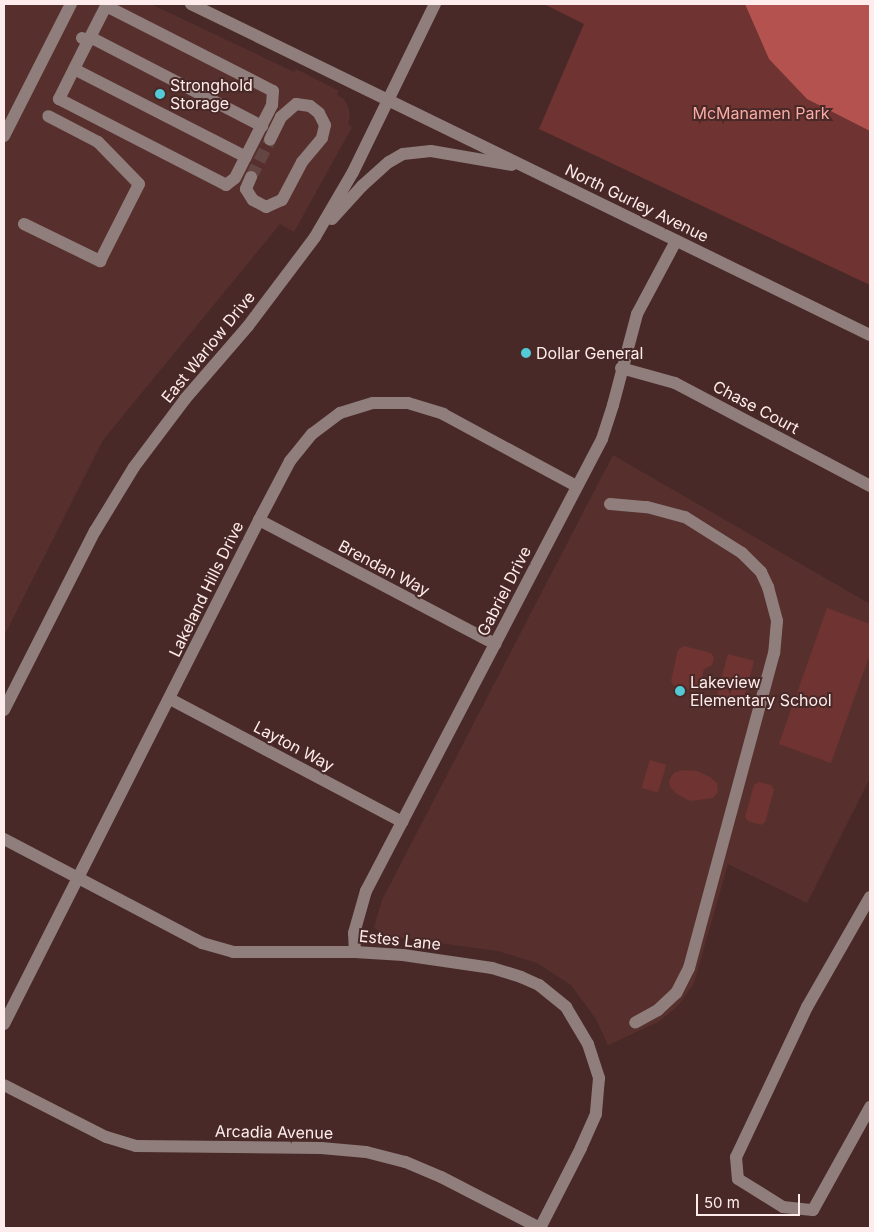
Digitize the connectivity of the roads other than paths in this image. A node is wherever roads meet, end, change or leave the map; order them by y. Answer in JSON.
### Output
{"nodes":[{"id":1,"x":191,"y":4,"type":"edge"},
{"id":2,"x":435,"y":4,"type":"edge"},
{"id":3,"x":65,"y":5,"type":"edge"},
{"id":4,"x":87,"y":38,"type":"junction"},
{"id":5,"x":74,"y":69,"type":"junction"},
{"id":6,"x":390,"y":100,"type":"junction"},
{"id":7,"x":48,"y":116,"type":"dead end"},
{"id":8,"x":262,"y":126,"type":"junction"},
{"id":9,"x":4,"y":136,"type":"edge"},
{"id":10,"x":270,"y":140,"type":"tunnel mouth"},
{"id":11,"x":246,"y":157,"type":"junction"},
{"id":12,"x":528,"y":168,"type":"junction"},
{"id":13,"x":251,"y":177,"type":"tunnel mouth"},
{"id":14,"x":24,"y":224,"type":"dead end"},
{"id":15,"x":315,"y":237,"type":"junction"},
{"id":16,"x":676,"y":241,"type":"junction"},
{"id":17,"x":870,"y":335,"type":"edge"},
{"id":18,"x":621,"y":368,"type":"junction"},
{"id":19,"x":576,"y":486,"type":"junction"},
{"id":20,"x":870,"y":486,"type":"edge"},
{"id":21,"x":610,"y":504,"type":"dead end"},
{"id":22,"x":259,"y":520,"type":"junction"},
{"id":23,"x":495,"y":644,"type":"junction"},
{"id":24,"x":170,"y":698,"type":"junction"},
{"id":25,"x":4,"y":710,"type":"edge"},
{"id":26,"x":402,"y":822,"type":"junction"},
{"id":27,"x":4,"y":840,"type":"edge"},
{"id":28,"x":78,"y":878,"type":"junction"},
{"id":29,"x":870,"y":897,"type":"edge"},
{"id":30,"x":355,"y":952,"type":"junction"},
{"id":31,"x":635,"y":1023,"type":"dead end"},
{"id":32,"x":4,"y":1024,"type":"edge"},
{"id":33,"x":4,"y":1085,"type":"edge"},
{"id":34,"x":870,"y":1107,"type":"edge"},
{"id":35,"x":540,"y":1228,"type":"edge"}],
"edges":[{"from":1,"to":6,"type":"street","name":"North Gurley Avenue"},
{"from":2,"to":6,"type":"street","name":"East Warlow Drive"},
{"from":3,"to":9,"type":"street"},
{"from":4,"to":5,"type":"street"},
{"from":4,"to":8,"type":"street"},
{"from":4,"to":8,"type":"street"},
{"from":5,"to":11,"type":"street"},
{"from":5,"to":11,"type":"street"},
{"from":6,"to":12,"type":"street","name":"North Gurley Avenue"},
{"from":6,"to":15,"type":"street","name":"East Warlow Drive"},
{"from":7,"to":14,"type":"street"},
{"from":8,"to":11,"type":"street"},
{"from":10,"to":13,"type":"street"},
{"from":12,"to":15,"type":"street"},
{"from":12,"to":16,"type":"street","name":"North Gurley Avenue"},
{"from":15,"to":25,"type":"street","name":"East Warlow Drive"},
{"from":16,"to":17,"type":"street","name":"North Gurley Avenue"},
{"from":16,"to":18,"type":"street","name":"Gabriel Drive"},
{"from":18,"to":19,"type":"street","name":"Gabriel Drive"},
{"from":18,"to":20,"type":"street","name":"Chase Court"},
{"from":19,"to":22,"type":"street","name":"Lakeland Hills Drive"},
{"from":19,"to":23,"type":"street","name":"Gabriel Drive"},
{"from":21,"to":31,"type":"street"},
{"from":22,"to":23,"type":"street","name":"Brendan Way"},
{"from":22,"to":24,"type":"street","name":"Lakeland Hills Drive"},
{"from":23,"to":26,"type":"street","name":"Gabriel Drive"},
{"from":24,"to":26,"type":"street","name":"Layton Way"},
{"from":24,"to":28,"type":"street","name":"Lakeland Hills Drive"},
{"from":26,"to":30,"type":"street","name":"Gabriel Drive"},
{"from":27,"to":28,"type":"street","name":"Estes Lane"},
{"from":28,"to":30,"type":"street","name":"Estes Lane"},
{"from":28,"to":32,"type":"street","name":"Lakeland Hills Drive"},
{"from":29,"to":34,"type":"street"},
{"from":30,"to":35,"type":"street","name":"Estes Lane"},
{"from":33,"to":35,"type":"street","name":"Arcadia Avenue"}]}
